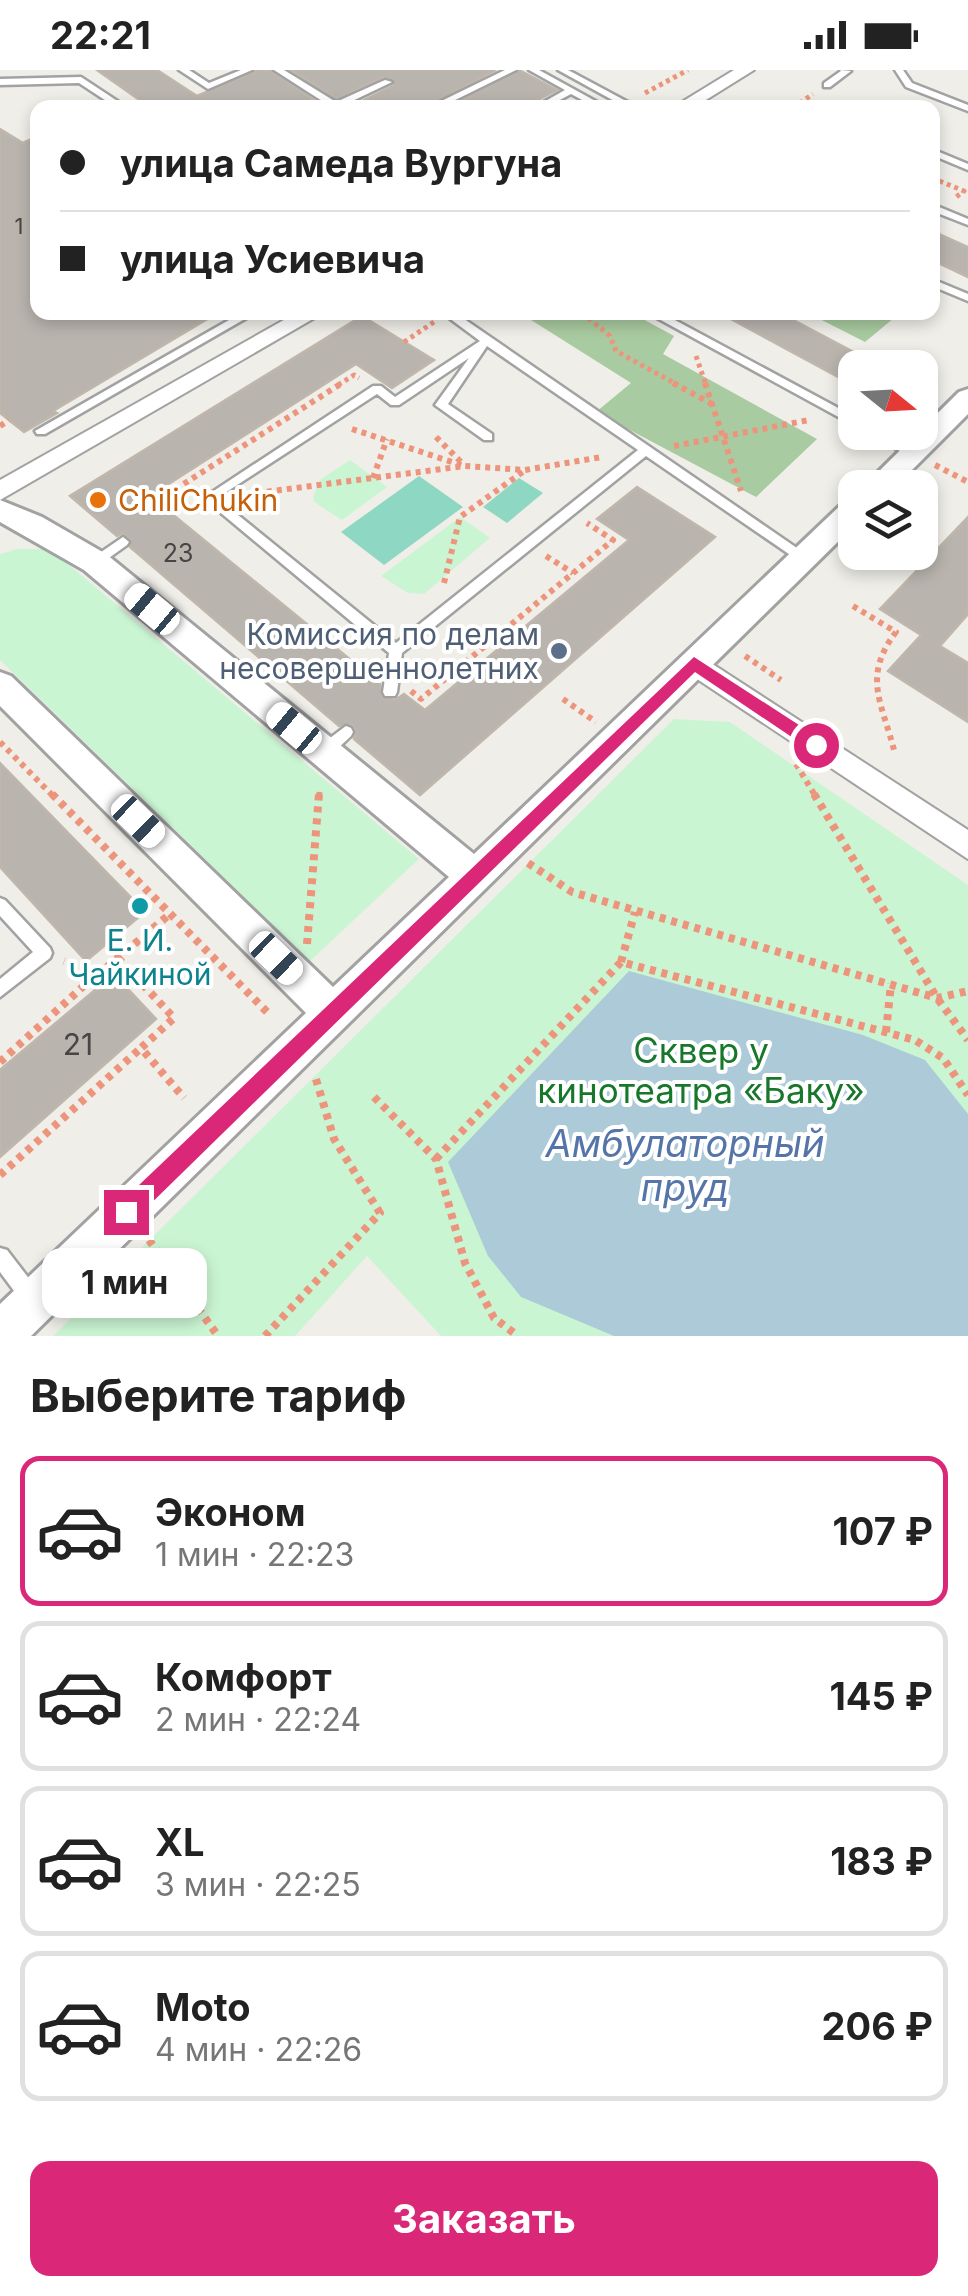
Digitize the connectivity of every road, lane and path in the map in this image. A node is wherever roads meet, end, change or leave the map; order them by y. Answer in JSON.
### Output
{"nodes":[{"id":1,"x":183,"y":70,"type":"edge"},
{"id":2,"x":248,"y":70,"type":"edge"},
{"id":3,"x":278,"y":70,"type":"edge"},
{"id":4,"x":512,"y":70,"type":"edge"},
{"id":5,"x":533,"y":70,"type":"edge"},
{"id":6,"x":562,"y":70,"type":"edge"},
{"id":7,"x":688,"y":70,"type":"edge"},
{"id":8,"x":746,"y":70,"type":"edge"},
{"id":9,"x":844,"y":70,"type":"edge"},
{"id":10,"x":899,"y":70,"type":"edge"},
{"id":11,"x":0,"y":82,"type":"edge"},
{"id":12,"x":388,"y":82,"type":"dead end"},
{"id":13,"x":827,"y":84,"type":"dead end"},
{"id":14,"x":572,"y":90,"type":"junction"},
{"id":15,"x":645,"y":92,"type":"dead end"},
{"id":16,"x":111,"y":100,"type":"edge"},
{"id":17,"x":328,"y":100,"type":"edge"},
{"id":18,"x":350,"y":100,"type":"edge"},
{"id":19,"x":448,"y":100,"type":"edge"},
{"id":20,"x":553,"y":100,"type":"edge"},
{"id":21,"x":590,"y":100,"type":"edge"},
{"id":22,"x":620,"y":100,"type":"edge"},
{"id":23,"x":694,"y":100,"type":"edge"},
{"id":24,"x":968,"y":108,"type":"edge"},
{"id":25,"x":940,"y":155,"type":"edge"},
{"id":26,"x":968,"y":167,"type":"edge"},
{"id":27,"x":940,"y":210,"type":"edge"},
{"id":28,"x":968,"y":222,"type":"edge"},
{"id":29,"x":940,"y":286,"type":"edge"},
{"id":30,"x":968,"y":298,"type":"edge"},
{"id":31,"x":238,"y":320,"type":"edge"},
{"id":32,"x":301,"y":320,"type":"edge"},
{"id":33,"x":437,"y":320,"type":"edge"},
{"id":34,"x":457,"y":320,"type":"edge"},
{"id":35,"x":598,"y":320,"type":"edge"},
{"id":36,"x":666,"y":320,"type":"edge"},
{"id":37,"x":688,"y":332,"type":"junction"},
{"id":38,"x":487,"y":341,"type":"junction"},
{"id":39,"x":404,"y":342,"type":"dead end"},
{"id":40,"x":377,"y":389,"type":"junction"},
{"id":41,"x":968,"y":398,"type":"edge"},
{"id":42,"x":712,"y":404,"type":"junction"},
{"id":43,"x":838,"y":413,"type":"edge"},
{"id":44,"x":838,"y":414,"type":"edge"},
{"id":45,"x":9,"y":420,"type":"dead end"},
{"id":46,"x":326,"y":422,"type":"junction"},
{"id":47,"x":0,"y":426,"type":"edge"},
{"id":48,"x":41,"y":432,"type":"dead end"},
{"id":49,"x":436,"y":437,"type":"dead end"},
{"id":50,"x":488,"y":437,"type":"dead end"},
{"id":51,"x":387,"y":439,"type":"junction"},
{"id":52,"x":720,"y":439,"type":"junction"},
{"id":53,"x":444,"y":444,"type":"junction"},
{"id":54,"x":646,"y":450,"type":"junction"},
{"id":55,"x":907,"y":450,"type":"edge"},
{"id":56,"x":425,"y":452,"type":"junction"},
{"id":57,"x":912,"y":453,"type":"junction"},
{"id":58,"x":465,"y":466,"type":"junction"},
{"id":59,"x":525,"y":470,"type":"junction"},
{"id":60,"x":895,"y":470,"type":"edge"},
{"id":61,"x":373,"y":478,"type":"junction"},
{"id":62,"x":0,"y":491,"type":"edge"},
{"id":63,"x":171,"y":492,"type":"dead end"},
{"id":64,"x":210,"y":498,"type":"junction"},
{"id":65,"x":0,"y":510,"type":"edge"},
{"id":66,"x":569,"y":512,"type":"junction"},
{"id":67,"x":754,"y":524,"type":"junction"},
{"id":68,"x":838,"y":524,"type":"edge"},
{"id":69,"x":124,"y":542,"type":"dead end"},
{"id":70,"x":528,"y":544,"type":"junction"},
{"id":71,"x":803,"y":558,"type":"junction"},
{"id":72,"x":95,"y":562,"type":"junction"},
{"id":73,"x":573,"y":573,"type":"junction"},
{"id":74,"x":853,"y":606,"type":"dead end"},
{"id":75,"x":435,"y":619,"type":"junction"},
{"id":76,"x":736,"y":650,"type":"dead end"},
{"id":77,"x":396,"y":651,"type":"junction"},
{"id":78,"x":694,"y":663,"type":"junction"},
{"id":79,"x":781,"y":680,"type":"dead end"},
{"id":80,"x":0,"y":685,"type":"edge"},
{"id":81,"x":390,"y":692,"type":"dead end"},
{"id":82,"x":421,"y":699,"type":"dead end"},
{"id":83,"x":0,"y":742,"type":"edge"},
{"id":84,"x":334,"y":742,"type":"junction"},
{"id":85,"x":894,"y":754,"type":"dead end"},
{"id":86,"x":793,"y":759,"type":"dead end"},
{"id":87,"x":968,"y":846,"type":"edge"},
{"id":88,"x":528,"y":863,"type":"dead end"},
{"id":89,"x":474,"y":876,"type":"junction"},
{"id":90,"x":0,"y":905,"type":"edge"},
{"id":91,"x":635,"y":912,"type":"junction"},
{"id":92,"x":170,"y":914,"type":"junction"},
{"id":93,"x":44,"y":954,"type":"junction"},
{"id":94,"x":118,"y":958,"type":"junction"},
{"id":95,"x":621,"y":962,"type":"junction"},
{"id":96,"x":107,"y":966,"type":"dead end"},
{"id":97,"x":891,"y":984,"type":"junction"},
{"id":98,"x":0,"y":989,"type":"edge"},
{"id":99,"x":968,"y":991,"type":"edge"},
{"id":100,"x":937,"y":998,"type":"junction"},
{"id":101,"x":318,"y":999,"type":"junction"},
{"id":102,"x":272,"y":1016,"type":"dead end"},
{"id":103,"x":886,"y":1032,"type":"junction"},
{"id":104,"x":968,"y":1040,"type":"edge"},
{"id":105,"x":140,"y":1048,"type":"junction"},
{"id":106,"x":0,"y":1062,"type":"edge"},
{"id":107,"x":314,"y":1075,"type":"dead end"},
{"id":108,"x":968,"y":1095,"type":"edge"},
{"id":109,"x":374,"y":1097,"type":"dead end"},
{"id":110,"x":184,"y":1098,"type":"dead end"},
{"id":111,"x":436,"y":1159,"type":"junction"},
{"id":112,"x":0,"y":1175,"type":"edge"},
{"id":113,"x":126,"y":1212,"type":"junction"},
{"id":114,"x":0,"y":1257,"type":"edge"},
{"id":115,"x":34,"y":1302,"type":"junction"},
{"id":116,"x":0,"y":1334,"type":"edge"},
{"id":117,"x":218,"y":1336,"type":"edge"},
{"id":118,"x":265,"y":1336,"type":"edge"},
{"id":119,"x":518,"y":1336,"type":"edge"}],
"edges":[{"from":1,"to":2,"type":"lane"},
{"from":3,"to":17,"type":"lane"},
{"from":4,"to":19,"type":"lane"},
{"from":5,"to":14,"type":"lane"},
{"from":6,"to":22,"type":"lane"},
{"from":7,"to":15,"type":"path"},
{"from":8,"to":23,"type":"street"},
{"from":9,"to":13,"type":"lane"},
{"from":10,"to":24,"type":"lane"},
{"from":11,"to":16,"type":"lane"},
{"from":12,"to":18,"type":"lane"},
{"from":14,"to":20,"type":"lane"},
{"from":14,"to":21,"type":"lane"},
{"from":25,"to":26,"type":"lane"},
{"from":27,"to":28,"type":"lane"},
{"from":29,"to":30,"type":"lane"},
{"from":31,"to":48,"type":"lane"},
{"from":32,"to":62,"type":"street"},
{"from":33,"to":39,"type":"path"},
{"from":34,"to":38,"type":"lane"},
{"from":35,"to":42,"type":"path"},
{"from":36,"to":37,"type":"lane"},
{"from":37,"to":42,"type":"path"},
{"from":37,"to":43,"type":"lane"},
{"from":38,"to":40,"type":"lane"},
{"from":38,"to":50,"type":"lane"},
{"from":38,"to":54,"type":"lane"},
{"from":40,"to":46,"type":"lane"},
{"from":40,"to":63,"type":"path"},
{"from":41,"to":57,"type":"street"},
{"from":42,"to":52,"type":"path"},
{"from":44,"to":52,"type":"path"},
{"from":45,"to":47,"type":"path"},
{"from":46,"to":51,"type":"path"},
{"from":46,"to":64,"type":"lane"},
{"from":49,"to":53,"type":"path"},
{"from":51,"to":56,"type":"path"},
{"from":51,"to":61,"type":"path"},
{"from":52,"to":54,"type":"path"},
{"from":52,"to":67,"type":"path"},
{"from":53,"to":56,"type":"path"},
{"from":53,"to":58,"type":"path"},
{"from":54,"to":59,"type":"path"},
{"from":54,"to":66,"type":"lane"},
{"from":54,"to":67,"type":"lane"},
{"from":55,"to":57,"type":"lane"},
{"from":56,"to":58,"type":"path"},
{"from":57,"to":60,"type":"street"},
{"from":58,"to":59,"type":"path"},
{"from":58,"to":61,"type":"path"},
{"from":59,"to":75,"type":"path"},
{"from":61,"to":64,"type":"path"},
{"from":64,"to":77,"type":"lane"},
{"from":65,"to":72,"type":"street"},
{"from":66,"to":70,"type":"lane"},
{"from":66,"to":73,"type":"path"},
{"from":67,"to":71,"type":"lane"},
{"from":68,"to":71,"type":"street"},
{"from":69,"to":72,"type":"lane"},
{"from":70,"to":73,"type":"path"},
{"from":70,"to":75,"type":"lane"},
{"from":71,"to":78,"type":"street"},
{"from":72,"to":84,"type":"street"},
{"from":73,"to":82,"type":"path"},
{"from":74,"to":85,"type":"path"},
{"from":75,"to":77,"type":"lane"},
{"from":76,"to":79,"type":"path"},
{"from":77,"to":81,"type":"lane"},
{"from":78,"to":87,"type":"street"},
{"from":78,"to":89,"type":"street"},
{"from":80,"to":101,"type":"street"},
{"from":83,"to":92,"type":"path"},
{"from":84,"to":89,"type":"street"},
{"from":84,"to":101,"type":"path"},
{"from":86,"to":100,"type":"path"},
{"from":88,"to":91,"type":"path"},
{"from":89,"to":101,"type":"street"},
{"from":90,"to":93,"type":"lane"},
{"from":91,"to":95,"type":"path"},
{"from":91,"to":97,"type":"path"},
{"from":92,"to":94,"type":"path"},
{"from":92,"to":102,"type":"path"},
{"from":93,"to":98,"type":"lane"},
{"from":93,"to":106,"type":"path"},
{"from":94,"to":96,"type":"path"},
{"from":94,"to":105,"type":"path"},
{"from":95,"to":103,"type":"path"},
{"from":95,"to":111,"type":"path"},
{"from":97,"to":100,"type":"path"},
{"from":97,"to":103,"type":"path"},
{"from":99,"to":100,"type":"path"},
{"from":100,"to":104,"type":"path"},
{"from":101,"to":113,"type":"street"},
{"from":103,"to":108,"type":"path"},
{"from":105,"to":110,"type":"path"},
{"from":105,"to":112,"type":"path"},
{"from":107,"to":118,"type":"path"},
{"from":109,"to":111,"type":"path"},
{"from":111,"to":119,"type":"path"},
{"from":113,"to":115,"type":"street"},
{"from":113,"to":117,"type":"path"},
{"from":114,"to":115,"type":"lane"},
{"from":115,"to":116,"type":"street"}]}
